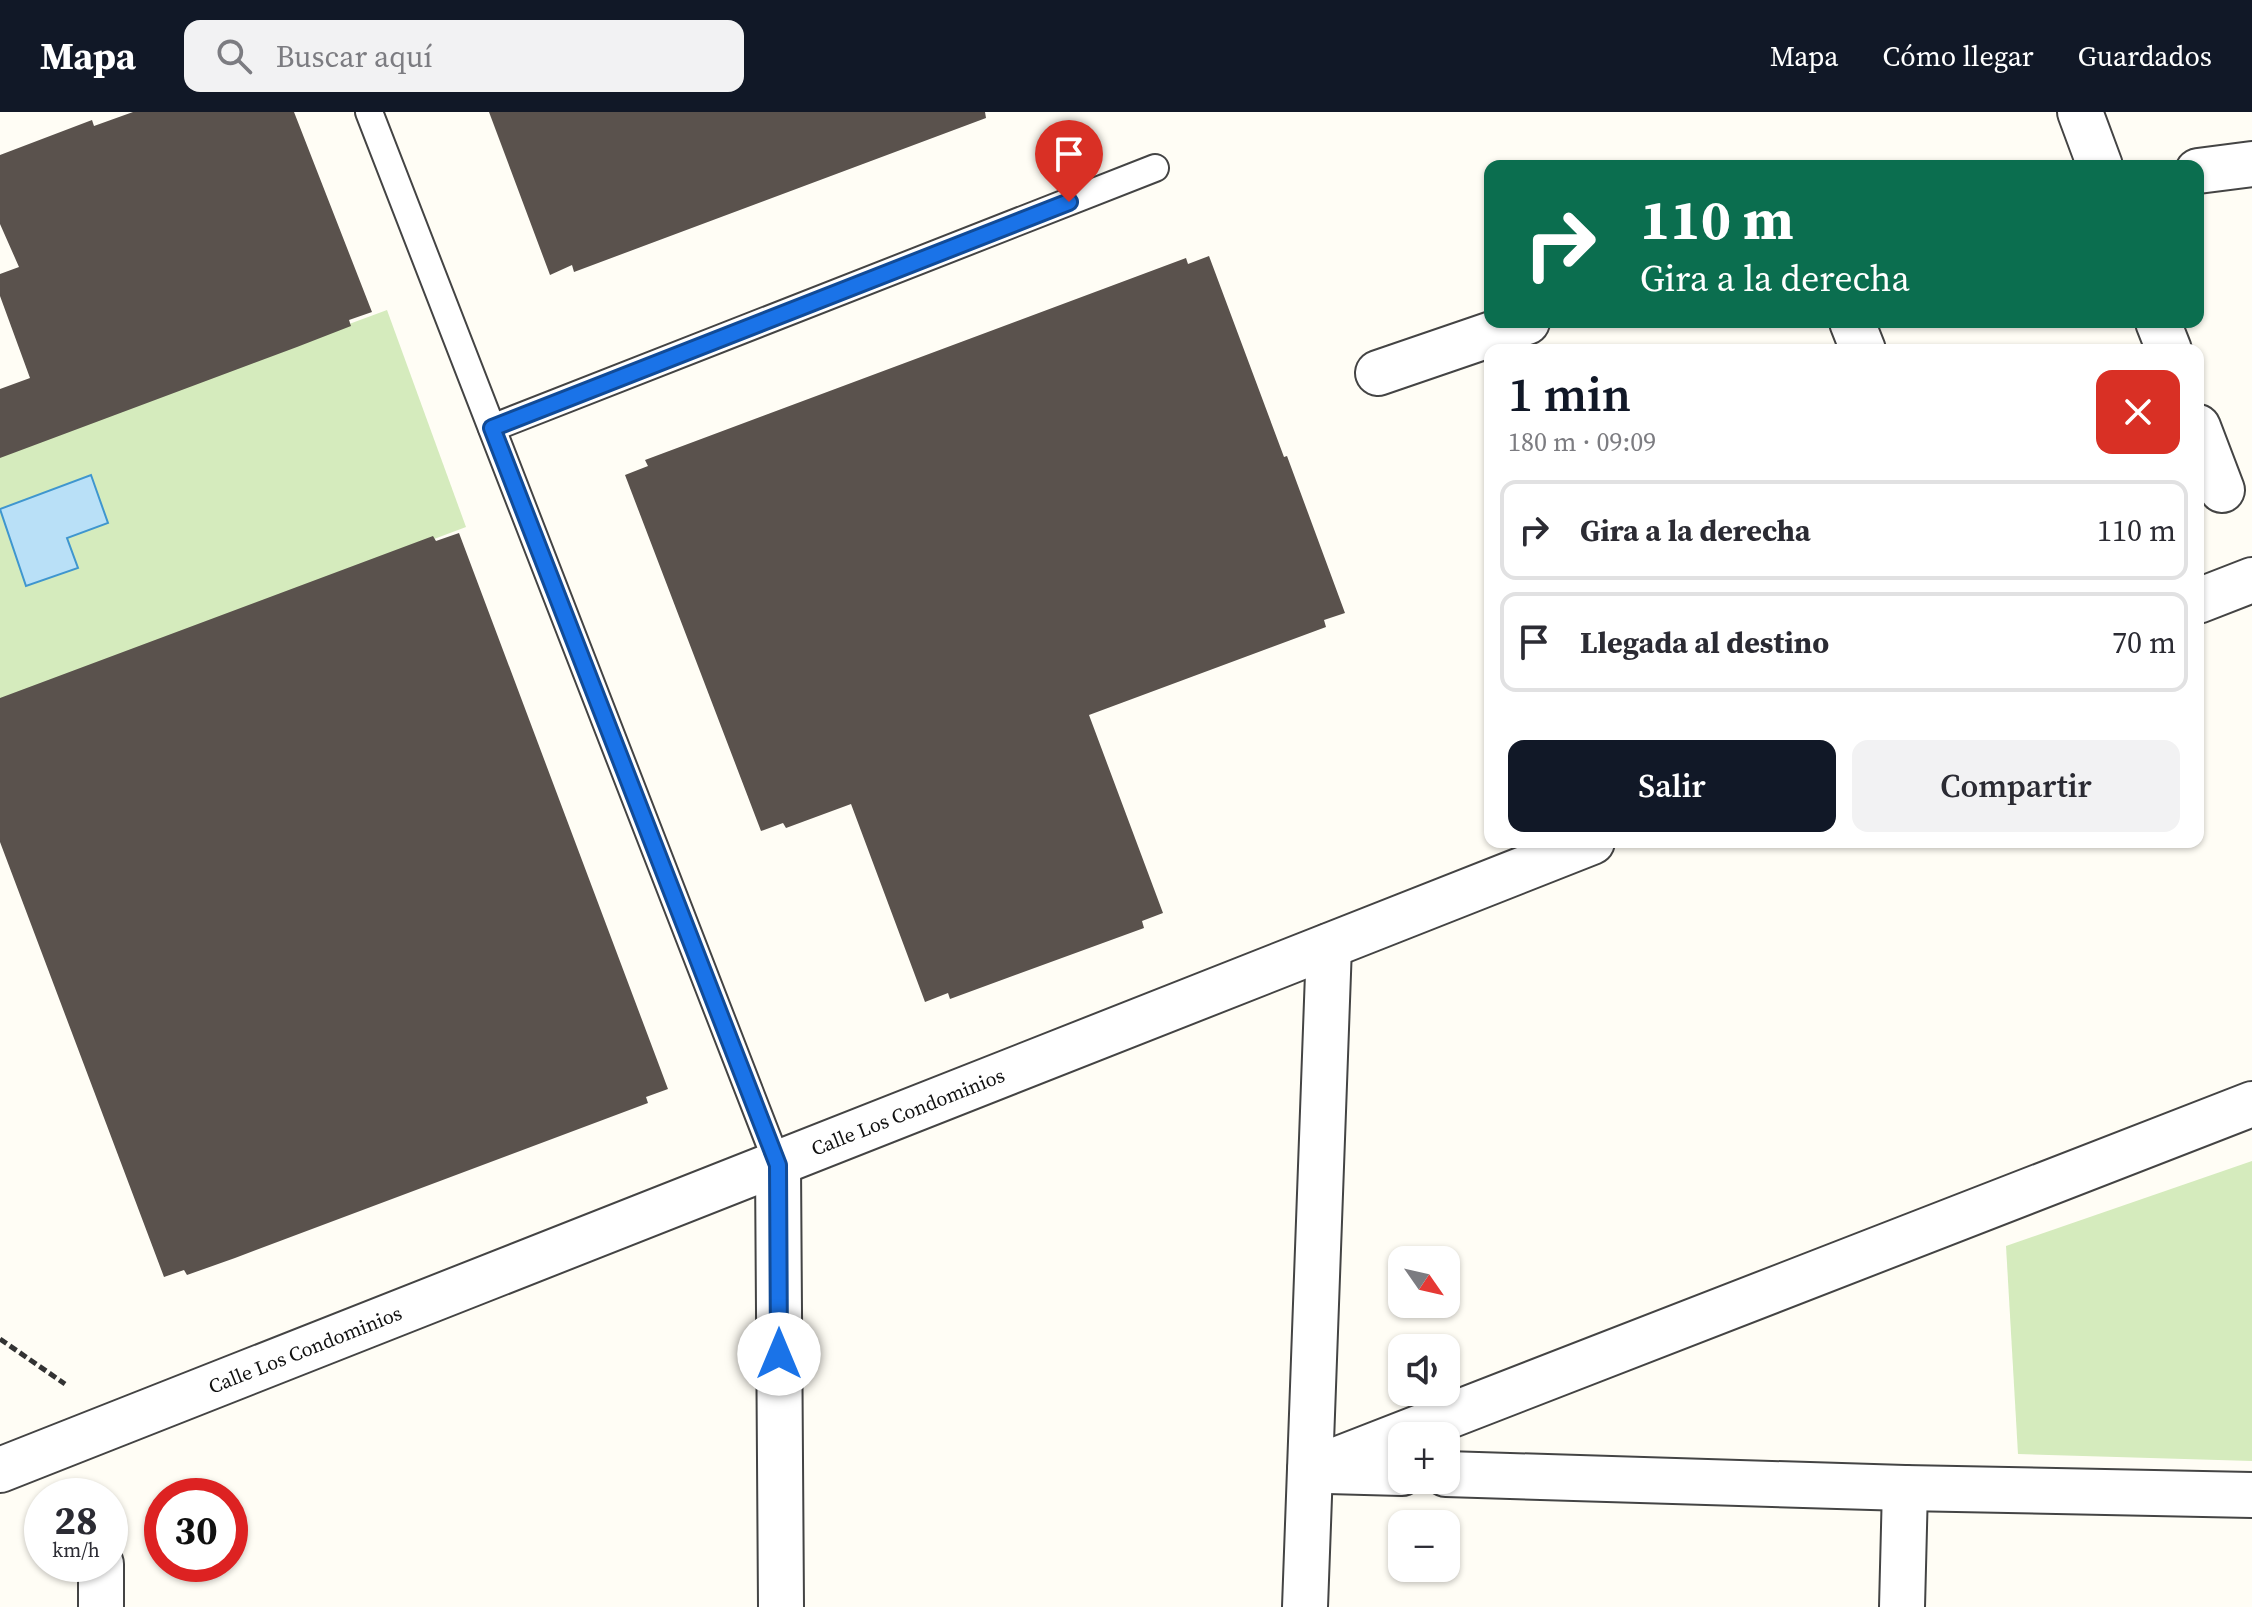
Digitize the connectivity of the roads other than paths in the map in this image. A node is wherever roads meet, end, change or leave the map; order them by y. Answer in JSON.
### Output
{"nodes":[{"id":1,"x":369,"y":112,"type":"edge"},
{"id":2,"x":2080,"y":112,"type":"edge"},
{"id":3,"x":2098,"y":160,"type":"edge"},
{"id":4,"x":2252,"y":164,"type":"edge"},
{"id":5,"x":1155,"y":168,"type":"dead end"},
{"id":6,"x":2204,"y":170,"type":"edge"},
{"id":7,"x":1509,"y":328,"type":"edge"},
{"id":8,"x":1378,"y":373,"type":"dead end"},
{"id":9,"x":492,"y":428,"type":"junction"},
{"id":10,"x":2204,"y":443,"type":"edge"},
{"id":11,"x":2222,"y":490,"type":"dead end"},
{"id":12,"x":2252,"y":580,"type":"edge"},
{"id":13,"x":2204,"y":599,"type":"edge"},
{"id":14,"x":1577,"y":848,"type":"edge"},
{"id":15,"x":1329,"y":946,"type":"junction"},
{"id":16,"x":2252,"y":1104,"type":"edge"},
{"id":17,"x":778,"y":1165,"type":"junction"},
{"id":18,"x":0,"y":1470,"type":"edge"},
{"id":19,"x":1310,"y":1470,"type":"junction"},
{"id":20,"x":1388,"y":1473,"type":"edge"},
{"id":21,"x":1460,"y":1474,"type":"edge"},
{"id":22,"x":1905,"y":1488,"type":"junction"},
{"id":23,"x":2252,"y":1495,"type":"edge"},
{"id":24,"x":101,"y":1582,"type":"edge"},
{"id":25,"x":101,"y":1607,"type":"edge"},
{"id":26,"x":781,"y":1607,"type":"edge"},
{"id":27,"x":1305,"y":1607,"type":"edge"},
{"id":28,"x":1902,"y":1607,"type":"edge"}],
"edges":[{"from":1,"to":9,"type":"lane"},
{"from":2,"to":3,"type":"street"},
{"from":4,"to":6,"type":"street"},
{"from":5,"to":9,"type":"lane"},
{"from":7,"to":8,"type":"street"},
{"from":9,"to":17,"type":"lane"},
{"from":10,"to":11,"type":"street"},
{"from":12,"to":13,"type":"street"},
{"from":14,"to":15,"type":"street","name":"Calle Los Condominios"},
{"from":15,"to":17,"type":"street","name":"Calle Los Condominios"},
{"from":15,"to":19,"type":"street"},
{"from":16,"to":19,"type":"street"},
{"from":17,"to":18,"type":"street","name":"Calle Los Condominios"},
{"from":17,"to":26,"type":"street"},
{"from":19,"to":20,"type":"street"},
{"from":19,"to":27,"type":"street"},
{"from":21,"to":22,"type":"street"},
{"from":22,"to":23,"type":"street"},
{"from":22,"to":28,"type":"street"},
{"from":24,"to":25,"type":"street"}]}
